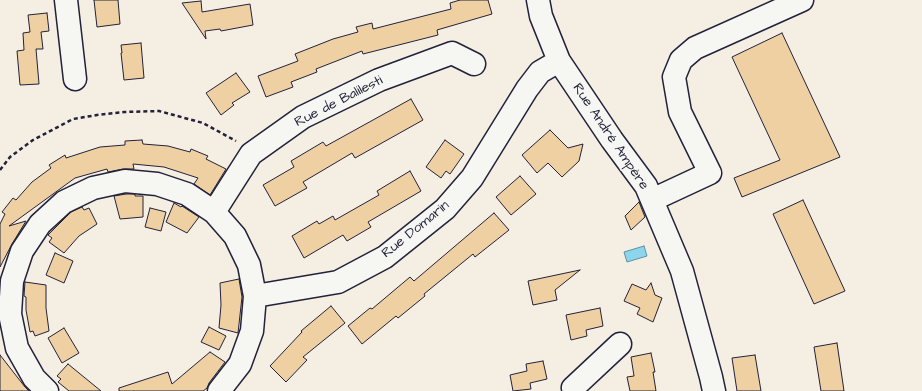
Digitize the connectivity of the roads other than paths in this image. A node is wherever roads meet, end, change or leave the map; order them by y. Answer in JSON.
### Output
{"nodes":[{"id":1,"x":66,"y":0,"type":"edge"},
{"id":2,"x":538,"y":0,"type":"edge"},
{"id":3,"x":802,"y":0,"type":"edge"},
{"id":4,"x":559,"y":61,"type":"junction"},
{"id":5,"x":474,"y":64,"type":"dead end"},
{"id":6,"x":75,"y":78,"type":"dead end"},
{"id":7,"x":652,"y":200,"type":"junction"},
{"id":8,"x":214,"y":212,"type":"junction"},
{"id":9,"x":255,"y":296,"type":"junction"},
{"id":10,"x":5,"y":313,"type":"edge"},
{"id":11,"x":620,"y":344,"type":"dead end"},
{"id":12,"x":47,"y":391,"type":"edge"},
{"id":13,"x":219,"y":391,"type":"edge"},
{"id":14,"x":574,"y":391,"type":"edge"},
{"id":15,"x":714,"y":391,"type":"edge"}],
"edges":[{"from":1,"to":6,"type":"street"},
{"from":2,"to":4,"type":"street","name":"Rue André Ampère"},
{"from":3,"to":7,"type":"street"},
{"from":4,"to":7,"type":"street","name":"Rue André Ampère"},
{"from":4,"to":9,"type":"street","name":"Rue Domarin"},
{"from":5,"to":8,"type":"street","name":"Rue de Balilesti"},
{"from":7,"to":15,"type":"street","name":"Rue André Ampère"},
{"from":8,"to":9,"type":"street"},
{"from":8,"to":10,"type":"street"},
{"from":9,"to":13,"type":"street"},
{"from":10,"to":12,"type":"street"},
{"from":11,"to":14,"type":"street"}]}
